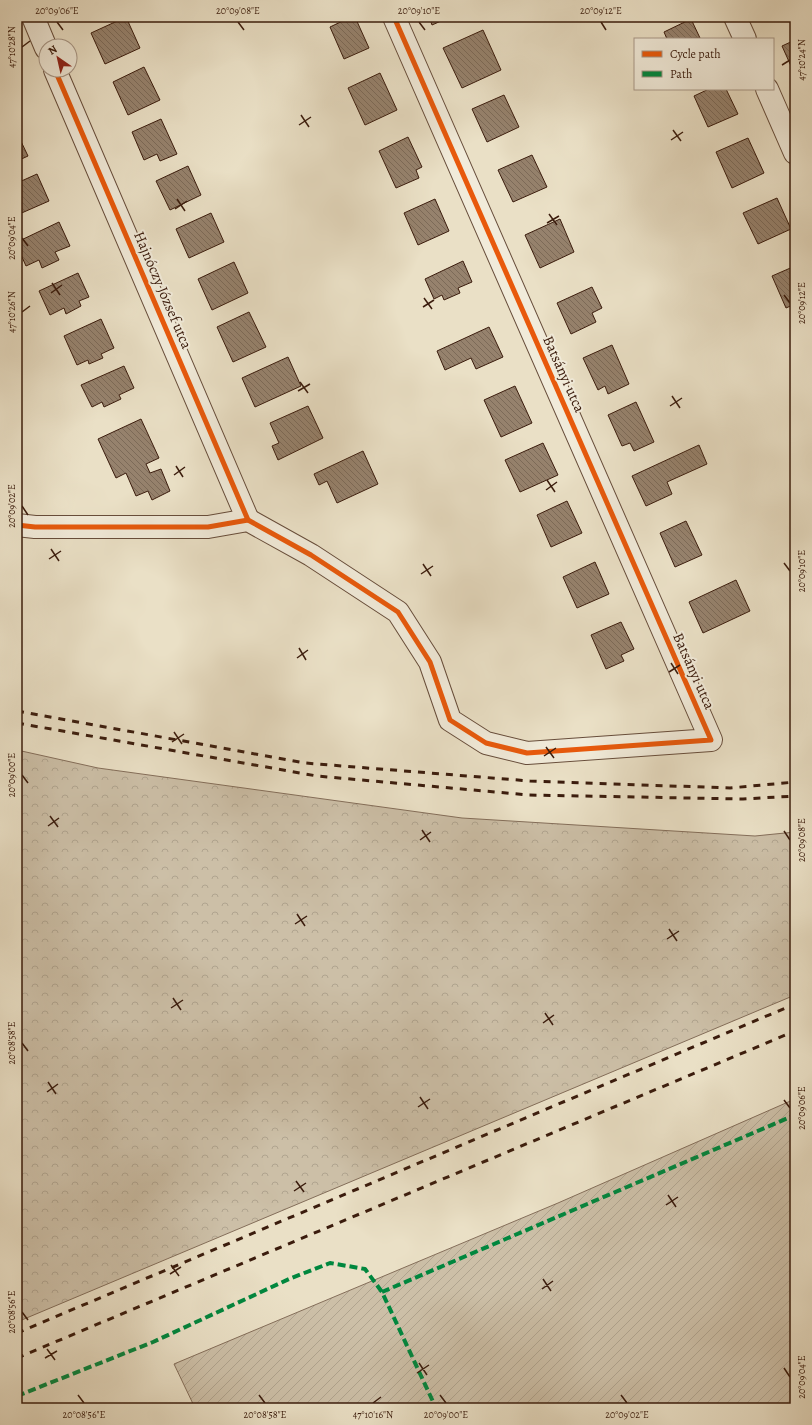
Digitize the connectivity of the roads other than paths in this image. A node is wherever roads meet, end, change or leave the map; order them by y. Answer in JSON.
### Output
{"nodes":[{"id":1,"x":33,"y":17,"type":"edge"},
{"id":2,"x":394,"y":17,"type":"edge"},
{"id":3,"x":735,"y":17,"type":"edge"},
{"id":4,"x":42,"y":38,"type":"edge"},
{"id":5,"x":745,"y":38,"type":"edge"},
{"id":6,"x":58,"y":78,"type":"edge"},
{"id":7,"x":767,"y":90,"type":"edge"},
{"id":8,"x":795,"y":153,"type":"edge"},
{"id":9,"x":248,"y":520,"type":"junction"},
{"id":10,"x":17,"y":525,"type":"edge"}],
"edges":[{"from":1,"to":4,"type":"street"},
{"from":2,"to":9,"type":"street","name":"Batsányi utca"},
{"from":3,"to":5,"type":"street"},
{"from":6,"to":9,"type":"street","name":"Hajnóczy József utca"},
{"from":7,"to":8,"type":"street"},
{"from":9,"to":10,"type":"street"}]}
